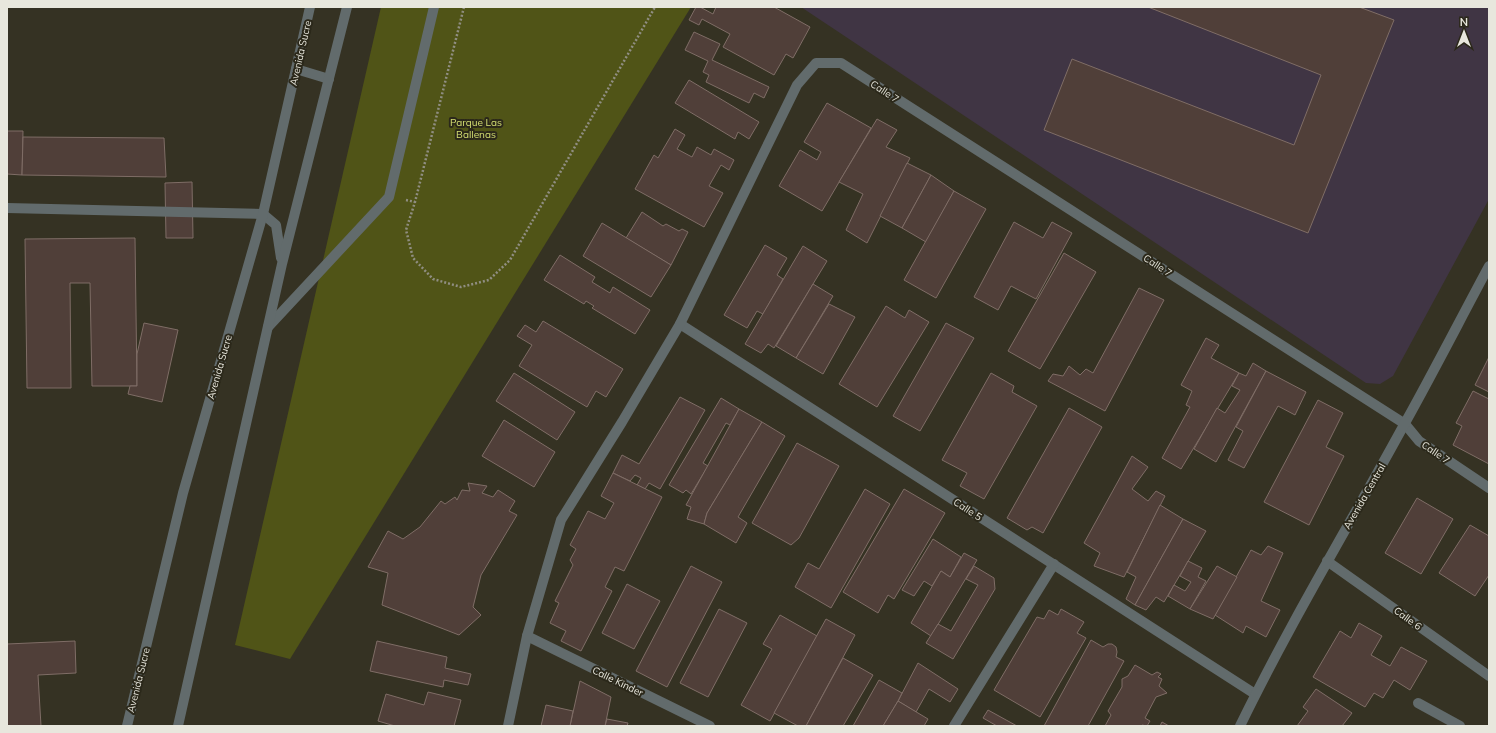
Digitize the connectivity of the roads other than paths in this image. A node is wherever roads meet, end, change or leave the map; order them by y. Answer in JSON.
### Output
{"nodes":[{"id":1,"x":310,"y":7,"type":"edge"},
{"id":2,"x":347,"y":7,"type":"edge"},
{"id":3,"x":434,"y":7,"type":"edge"},
{"id":4,"x":296,"y":69,"type":"junction"},
{"id":5,"x":329,"y":79,"type":"junction"},
{"id":6,"x":7,"y":208,"type":"edge"},
{"id":7,"x":263,"y":214,"type":"junction"},
{"id":8,"x":282,"y":264,"type":"junction"},
{"id":9,"x":1489,"y":266,"type":"edge"},
{"id":10,"x":680,"y":324,"type":"junction"},
{"id":11,"x":268,"y":327,"type":"junction"},
{"id":12,"x":1405,"y":424,"type":"junction"},
{"id":13,"x":1489,"y":488,"type":"edge"},
{"id":14,"x":1327,"y":561,"type":"junction"},
{"id":15,"x":1054,"y":564,"type":"junction"},
{"id":16,"x":527,"y":636,"type":"junction"},
{"id":17,"x":1489,"y":676,"type":"edge"},
{"id":18,"x":1255,"y":694,"type":"junction"},
{"id":19,"x":1418,"y":703,"type":"dead end"},
{"id":20,"x":127,"y":726,"type":"edge"},
{"id":21,"x":178,"y":726,"type":"edge"},
{"id":22,"x":508,"y":726,"type":"edge"},
{"id":23,"x":710,"y":726,"type":"edge"},
{"id":24,"x":954,"y":726,"type":"edge"},
{"id":25,"x":1240,"y":726,"type":"edge"},
{"id":26,"x":1460,"y":726,"type":"edge"}],
"edges":[{"from":1,"to":4,"type":"street","name":"Avenida Sucre"},
{"from":2,"to":5,"type":"street"},
{"from":3,"to":11,"type":"street"},
{"from":4,"to":5,"type":"street"},
{"from":4,"to":7,"type":"street","name":"Avenida Sucre"},
{"from":5,"to":8,"type":"street"},
{"from":6,"to":7,"type":"street"},
{"from":7,"to":8,"type":"street"},
{"from":7,"to":20,"type":"street","name":"Avenida Sucre"},
{"from":8,"to":11,"type":"street"},
{"from":9,"to":12,"type":"street","name":"Avenida Central"},
{"from":10,"to":12,"type":"street","name":"Calle 7"},
{"from":10,"to":15,"type":"street","name":"Calle 5"},
{"from":10,"to":16,"type":"street"},
{"from":11,"to":21,"type":"street"},
{"from":12,"to":13,"type":"street","name":"Calle 7"},
{"from":12,"to":14,"type":"street","name":"Avenida Central"},
{"from":14,"to":17,"type":"street","name":"Calle 6"},
{"from":14,"to":18,"type":"street","name":"Avenida Central"},
{"from":15,"to":18,"type":"street","name":"Calle 5"},
{"from":15,"to":24,"type":"street"},
{"from":16,"to":22,"type":"street"},
{"from":16,"to":23,"type":"street","name":"Calle Kinder"},
{"from":18,"to":25,"type":"street","name":"Avenida Central"},
{"from":19,"to":26,"type":"street"}]}
